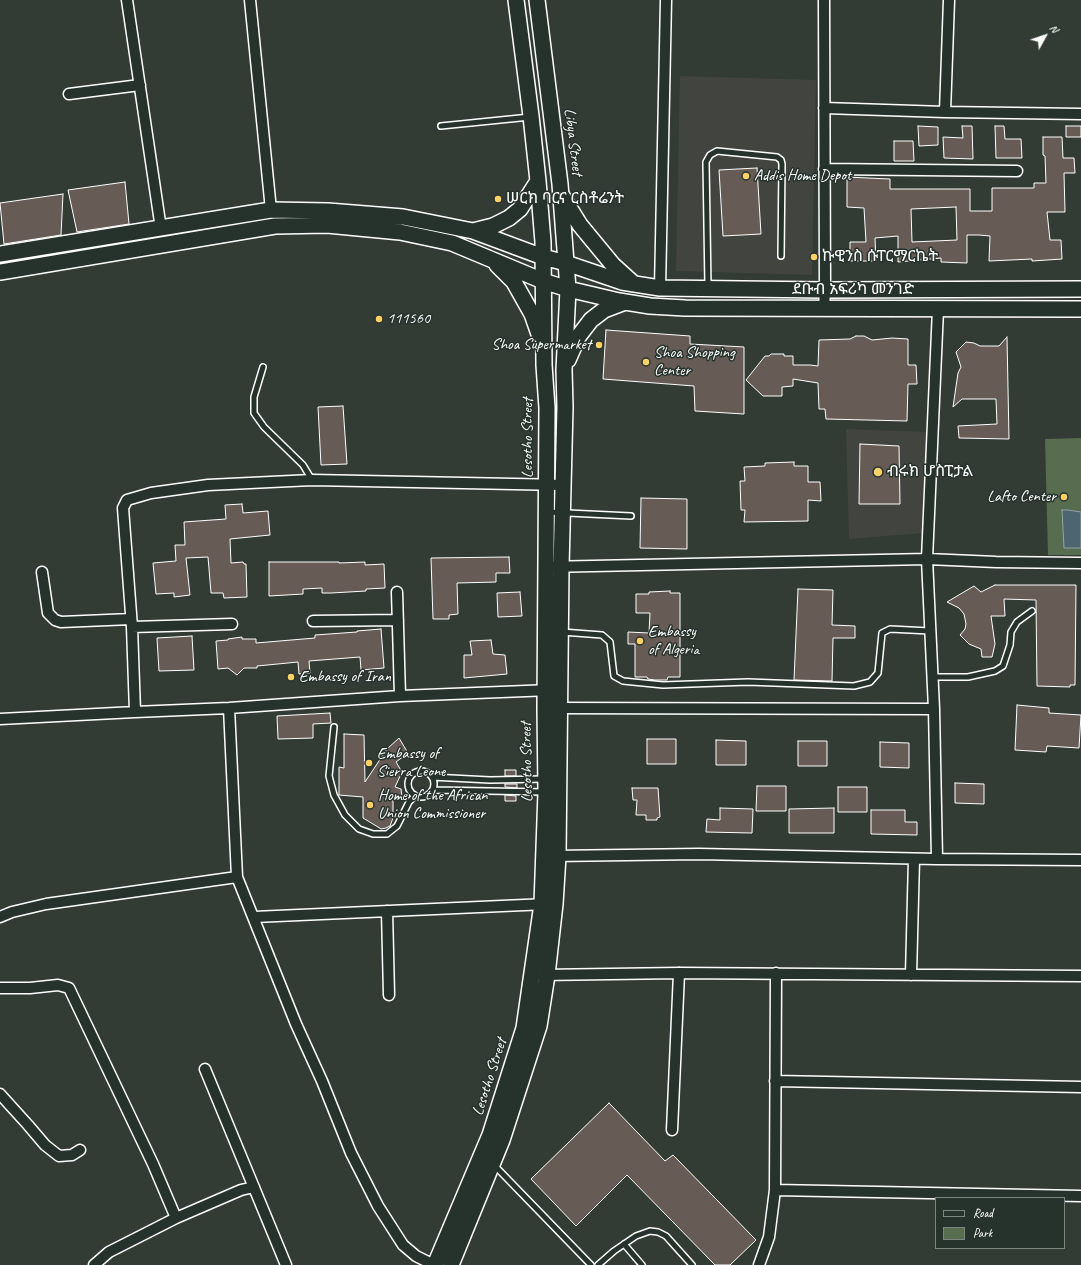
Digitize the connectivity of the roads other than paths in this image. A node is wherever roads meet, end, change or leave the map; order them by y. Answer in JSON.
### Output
{"nodes":[{"id":1,"x":127,"y":0,"type":"edge"},
{"id":2,"x":250,"y":0,"type":"edge"},
{"id":3,"x":516,"y":0,"type":"edge"},
{"id":4,"x":537,"y":0,"type":"edge"},
{"id":5,"x":666,"y":0,"type":"edge"},
{"id":6,"x":824,"y":0,"type":"edge"},
{"id":7,"x":949,"y":0,"type":"edge"},
{"id":8,"x":140,"y":85,"type":"junction"},
{"id":9,"x":69,"y":94,"type":"dead end"},
{"id":10,"x":824,"y":108,"type":"junction"},
{"id":11,"x":945,"y":112,"type":"junction"},
{"id":12,"x":1081,"y":114,"type":"edge"},
{"id":13,"x":531,"y":116,"type":"junction"},
{"id":14,"x":441,"y":126,"type":"dead end"},
{"id":15,"x":824,"y":168,"type":"junction"},
{"id":16,"x":1017,"y":171,"type":"dead end"},
{"id":17,"x":538,"y":181,"type":"junction"},
{"id":18,"x":560,"y":192,"type":"junction"},
{"id":19,"x":271,"y":210,"type":"junction"},
{"id":20,"x":161,"y":229,"type":"junction"},
{"id":21,"x":473,"y":231,"type":"junction"},
{"id":22,"x":0,"y":254,"type":"edge"},
{"id":23,"x":781,"y":256,"type":"dead end"},
{"id":24,"x":543,"y":257,"type":"junction"},
{"id":25,"x":491,"y":259,"type":"junction"},
{"id":26,"x":566,"y":263,"type":"junction"},
{"id":27,"x":0,"y":272,"type":"edge"},
{"id":28,"x":543,"y":281,"type":"junction"},
{"id":29,"x":634,"y":284,"type":"junction"},
{"id":30,"x":660,"y":288,"type":"junction"},
{"id":31,"x":568,"y":289,"type":"junction"},
{"id":32,"x":708,"y":289,"type":"junction"},
{"id":33,"x":1081,"y":289,"type":"edge"},
{"id":34,"x":825,"y":290,"type":"junction"},
{"id":35,"x":625,"y":302,"type":"junction"},
{"id":36,"x":824,"y":308,"type":"junction"},
{"id":37,"x":938,"y":308,"type":"junction"},
{"id":38,"x":1081,"y":309,"type":"edge"},
{"id":39,"x":544,"y":348,"type":"junction"},
{"id":40,"x":263,"y":367,"type":"dead end"},
{"id":41,"x":564,"y":370,"type":"junction"},
{"id":42,"x":312,"y":480,"type":"junction"},
{"id":43,"x":546,"y":483,"type":"junction"},
{"id":44,"x":564,"y":485,"type":"junction"},
{"id":45,"x":546,"y":512,"type":"junction"},
{"id":46,"x":563,"y":512,"type":"junction"},
{"id":47,"x":631,"y":516,"type":"dead end"},
{"id":48,"x":927,"y":559,"type":"junction"},
{"id":49,"x":1081,"y":563,"type":"edge"},
{"id":50,"x":546,"y":566,"type":"junction"},
{"id":51,"x":561,"y":567,"type":"junction"},
{"id":52,"x":42,"y":572,"type":"dead end"},
{"id":53,"x":397,"y":592,"type":"dead end"},
{"id":54,"x":1032,"y":612,"type":"dead end"},
{"id":55,"x":398,"y":620,"type":"junction"},
{"id":56,"x":312,"y":621,"type":"dead end"},
{"id":57,"x":131,"y":623,"type":"junction"},
{"id":58,"x":232,"y":624,"type":"dead end"},
{"id":59,"x":545,"y":631,"type":"junction"},
{"id":60,"x":930,"y":631,"type":"junction"},
{"id":61,"x":560,"y":632,"type":"junction"},
{"id":62,"x":932,"y":677,"type":"junction"},
{"id":63,"x":560,"y":689,"type":"junction"},
{"id":64,"x":545,"y":690,"type":"junction"},
{"id":65,"x":400,"y":696,"type":"junction"},
{"id":66,"x":229,"y":708,"type":"junction"},
{"id":67,"x":544,"y":708,"type":"junction"},
{"id":68,"x":560,"y":708,"type":"junction"},
{"id":69,"x":934,"y":709,"type":"junction"},
{"id":70,"x":135,"y":712,"type":"junction"},
{"id":71,"x":0,"y":719,"type":"edge"},
{"id":72,"x":334,"y":727,"type":"dead end"},
{"id":73,"x":432,"y":777,"type":"junction"},
{"id":74,"x":553,"y":786,"type":"junction"},
{"id":75,"x":433,"y":790,"type":"junction"},
{"id":76,"x":415,"y":796,"type":"junction"},
{"id":77,"x":552,"y":856,"type":"junction"},
{"id":78,"x":914,"y":859,"type":"junction"},
{"id":79,"x":937,"y":859,"type":"junction"},
{"id":80,"x":1081,"y":860,"type":"edge"},
{"id":81,"x":237,"y":877,"type":"junction"},
{"id":82,"x":549,"y":904,"type":"junction"},
{"id":83,"x":387,"y":910,"type":"junction"},
{"id":84,"x":0,"y":917,"type":"edge"},
{"id":85,"x":254,"y":917,"type":"junction"},
{"id":86,"x":679,"y":973,"type":"junction"},
{"id":87,"x":776,"y":973,"type":"junction"},
{"id":88,"x":540,"y":975,"type":"junction"},
{"id":89,"x":911,"y":975,"type":"junction"},
{"id":90,"x":1081,"y":976,"type":"edge"},
{"id":91,"x":0,"y":988,"type":"edge"},
{"id":92,"x":389,"y":995,"type":"dead end"},
{"id":93,"x":205,"y":1069,"type":"dead end"},
{"id":94,"x":775,"y":1081,"type":"junction"},
{"id":95,"x":1081,"y":1087,"type":"edge"},
{"id":96,"x":0,"y":1094,"type":"edge"},
{"id":97,"x":672,"y":1130,"type":"dead end"},
{"id":98,"x":80,"y":1150,"type":"dead end"},
{"id":99,"x":487,"y":1160,"type":"junction"},
{"id":100,"x":254,"y":1187,"type":"junction"},
{"id":101,"x":775,"y":1190,"type":"junction"},
{"id":102,"x":1081,"y":1196,"type":"edge"},
{"id":103,"x":176,"y":1218,"type":"junction"},
{"id":104,"x":624,"y":1244,"type":"junction"},
{"id":105,"x":94,"y":1265,"type":"edge"},
{"id":106,"x":286,"y":1265,"type":"edge"},
{"id":107,"x":435,"y":1265,"type":"edge"},
{"id":108,"x":451,"y":1265,"type":"edge"},
{"id":109,"x":590,"y":1265,"type":"edge"},
{"id":110,"x":598,"y":1265,"type":"edge"},
{"id":111,"x":642,"y":1265,"type":"edge"},
{"id":112,"x":692,"y":1265,"type":"edge"},
{"id":113,"x":759,"y":1265,"type":"edge"}],
"edges":[{"from":1,"to":8,"type":"street"},
{"from":2,"to":19,"type":"street"},
{"from":3,"to":13,"type":"main road"},
{"from":4,"to":18,"type":"main road","name":"Libya Street"},
{"from":5,"to":30,"type":"street"},
{"from":6,"to":10,"type":"street"},
{"from":7,"to":11,"type":"street"},
{"from":8,"to":9,"type":"street"},
{"from":8,"to":20,"type":"street"},
{"from":10,"to":11,"type":"street"},
{"from":10,"to":15,"type":"street"},
{"from":11,"to":12,"type":"street"},
{"from":13,"to":14,"type":"lane"},
{"from":13,"to":17,"type":"main road"},
{"from":15,"to":16,"type":"street"},
{"from":15,"to":34,"type":"street"},
{"from":17,"to":21,"type":"main road"},
{"from":17,"to":24,"type":"main road","name":"Lesotho Street"},
{"from":18,"to":26,"type":"main road","name":"Libya Street"},
{"from":18,"to":29,"type":"main road"},
{"from":19,"to":20,"type":"main road","name":"ደቡብ አፍሪካ መንገድ"},
{"from":19,"to":21,"type":"main road","name":"ደቡብ አፍሪካ መንገድ"},
{"from":20,"to":22,"type":"main road","name":"ደቡብ አፍሪካ መንገድ"},
{"from":21,"to":24,"type":"main road","name":"ደቡብ አፍሪካ መንገድ"},
{"from":23,"to":32,"type":"lane"},
{"from":24,"to":26,"type":"main road","name":"ደቡብ አፍሪካ መንገድ"},
{"from":24,"to":28,"type":"main road","name":"Lesotho Street"},
{"from":25,"to":27,"type":"main road","name":"ደቡብ አፍሪካ መንገድ"},
{"from":25,"to":28,"type":"main road","name":"ደቡብ አፍሪካ መንገድ"},
{"from":25,"to":39,"type":"main road"},
{"from":26,"to":29,"type":"main road","name":"ደቡብ አፍሪካ መንገድ"},
{"from":26,"to":31,"type":"main road","name":"Libya Street"},
{"from":28,"to":31,"type":"main road","name":"ደቡብ አፍሪካ መንገድ"},
{"from":28,"to":39,"type":"main road","name":"Lesotho Street"},
{"from":29,"to":30,"type":"main road","name":"ደቡብ አፍሪካ መንገድ"},
{"from":30,"to":32,"type":"main road","name":"ደቡብ አፍሪካ መንገድ"},
{"from":31,"to":35,"type":"main road","name":"ደቡብ አፍሪካ መንገድ"},
{"from":31,"to":41,"type":"main road","name":"Lesotho Street"},
{"from":32,"to":34,"type":"main road","name":"ደቡብ አፍሪካ መንገድ"},
{"from":33,"to":34,"type":"main road","name":"ደቡብ አፍሪካ መንገድ"},
{"from":34,"to":36,"type":"street"},
{"from":35,"to":36,"type":"main road","name":"ደቡብ አፍሪካ መንገድ"},
{"from":35,"to":41,"type":"main road"},
{"from":36,"to":37,"type":"main road","name":"ደቡብ አፍሪካ መንገድ"},
{"from":37,"to":38,"type":"main road","name":"ደቡብ አፍሪካ መንገድ"},
{"from":37,"to":48,"type":"street"},
{"from":39,"to":43,"type":"main road","name":"Lesotho Street"},
{"from":40,"to":42,"type":"lane"},
{"from":41,"to":44,"type":"main road","name":"Lesotho Street"},
{"from":42,"to":43,"type":"street"},
{"from":42,"to":57,"type":"street"},
{"from":43,"to":44,"type":"street"},
{"from":43,"to":45,"type":"main road","name":"Lesotho Street"},
{"from":44,"to":46,"type":"main road","name":"Lesotho Street"},
{"from":45,"to":46,"type":"lane"},
{"from":45,"to":50,"type":"main road","name":"Lesotho Street"},
{"from":46,"to":47,"type":"lane"},
{"from":46,"to":51,"type":"main road","name":"Lesotho Street"},
{"from":48,"to":49,"type":"street"},
{"from":48,"to":51,"type":"street"},
{"from":48,"to":60,"type":"street"},
{"from":50,"to":51,"type":"street"},
{"from":50,"to":59,"type":"main road","name":"Lesotho Street"},
{"from":51,"to":61,"type":"main road","name":"Lesotho Street"},
{"from":52,"to":57,"type":"street"},
{"from":53,"to":55,"type":"street"},
{"from":54,"to":62,"type":"lane"},
{"from":55,"to":56,"type":"street"},
{"from":55,"to":65,"type":"street"},
{"from":57,"to":58,"type":"street"},
{"from":57,"to":70,"type":"street"},
{"from":59,"to":61,"type":"lane"},
{"from":59,"to":64,"type":"main road","name":"Lesotho Street"},
{"from":60,"to":61,"type":"lane"},
{"from":60,"to":62,"type":"street"},
{"from":61,"to":63,"type":"main road","name":"Lesotho Street"},
{"from":62,"to":69,"type":"street"},
{"from":63,"to":64,"type":"street"},
{"from":63,"to":68,"type":"main road","name":"Lesotho Street"},
{"from":64,"to":65,"type":"street"},
{"from":64,"to":67,"type":"main road","name":"Lesotho Street"},
{"from":65,"to":66,"type":"street"},
{"from":66,"to":70,"type":"street"},
{"from":66,"to":81,"type":"street"},
{"from":67,"to":68,"type":"street"},
{"from":67,"to":74,"type":"main road","name":"Lesotho Street"},
{"from":68,"to":69,"type":"street"},
{"from":68,"to":74,"type":"main road","name":"Lesotho Street"},
{"from":69,"to":79,"type":"street"},
{"from":70,"to":71,"type":"street"},
{"from":72,"to":76,"type":"lane"},
{"from":73,"to":74,"type":"lane"},
{"from":73,"to":75,"type":"lane"},
{"from":73,"to":76,"type":"lane"},
{"from":74,"to":75,"type":"lane"},
{"from":74,"to":77,"type":"main road","name":"Lesotho Street"},
{"from":75,"to":76,"type":"lane"},
{"from":77,"to":78,"type":"street"},
{"from":77,"to":82,"type":"main road","name":"Lesotho Street"},
{"from":78,"to":79,"type":"street"},
{"from":78,"to":89,"type":"street"},
{"from":79,"to":80,"type":"street"},
{"from":81,"to":84,"type":"street"},
{"from":81,"to":85,"type":"street"},
{"from":82,"to":83,"type":"street"},
{"from":82,"to":88,"type":"main road","name":"Lesotho Street"},
{"from":83,"to":85,"type":"street"},
{"from":83,"to":92,"type":"street"},
{"from":85,"to":107,"type":"street"},
{"from":86,"to":87,"type":"street"},
{"from":86,"to":88,"type":"street"},
{"from":86,"to":97,"type":"street"},
{"from":87,"to":89,"type":"street"},
{"from":87,"to":94,"type":"street"},
{"from":88,"to":99,"type":"main road","name":"Lesotho Street"},
{"from":89,"to":90,"type":"street"},
{"from":91,"to":103,"type":"street"},
{"from":93,"to":100,"type":"street"},
{"from":94,"to":95,"type":"street"},
{"from":94,"to":101,"type":"street"},
{"from":96,"to":98,"type":"street"},
{"from":99,"to":107,"type":"main road","name":"Lesotho Street"},
{"from":99,"to":108,"type":"main road","name":"Lesotho Street"},
{"from":99,"to":109,"type":"lane"},
{"from":100,"to":103,"type":"street"},
{"from":100,"to":106,"type":"street"},
{"from":101,"to":102,"type":"street"},
{"from":101,"to":113,"type":"street"},
{"from":103,"to":105,"type":"street"},
{"from":104,"to":110,"type":"lane"},
{"from":104,"to":111,"type":"lane"},
{"from":104,"to":112,"type":"lane"}]}
